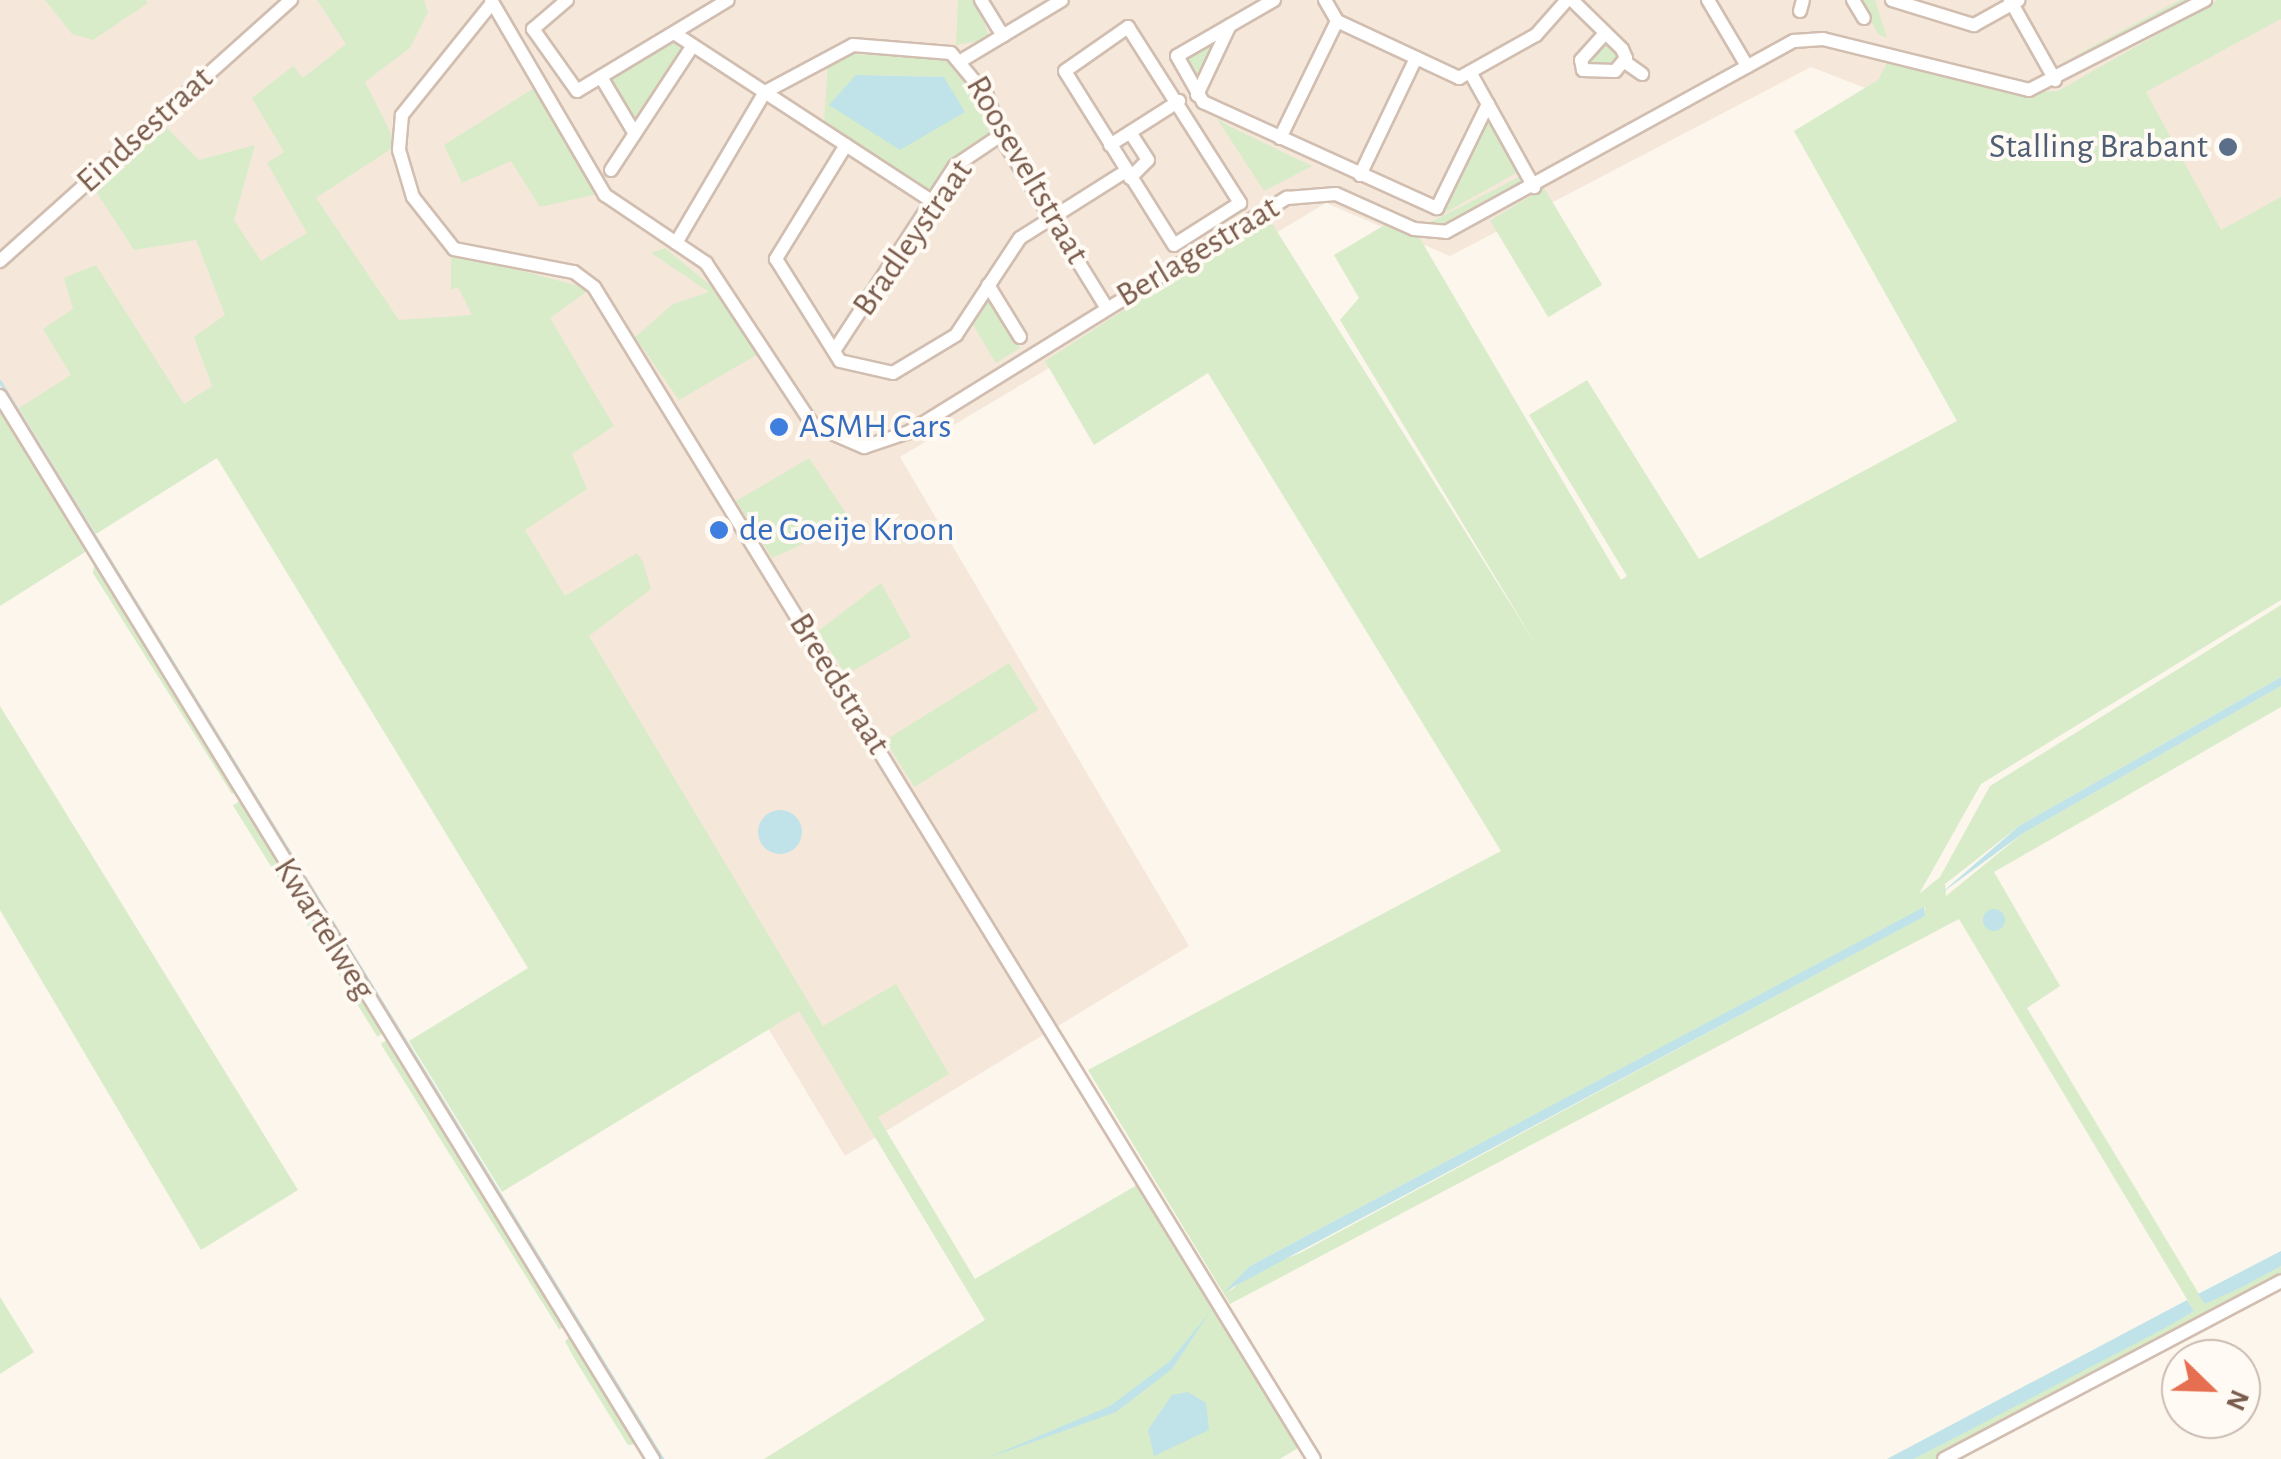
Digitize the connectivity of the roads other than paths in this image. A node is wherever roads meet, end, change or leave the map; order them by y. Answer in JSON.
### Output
{"nodes":[{"id":1,"x":291,"y":0,"type":"edge"},
{"id":2,"x":566,"y":0,"type":"edge"},
{"id":3,"x":728,"y":0,"type":"edge"},
{"id":4,"x":981,"y":0,"type":"edge"},
{"id":5,"x":1062,"y":0,"type":"edge"},
{"id":6,"x":1274,"y":0,"type":"edge"},
{"id":7,"x":1325,"y":0,"type":"edge"},
{"id":8,"x":1569,"y":0,"type":"edge"},
{"id":9,"x":1708,"y":0,"type":"edge"},
{"id":10,"x":1853,"y":0,"type":"edge"},
{"id":11,"x":1892,"y":0,"type":"edge"},
{"id":12,"x":2205,"y":0,"type":"edge"},
{"id":13,"x":2014,"y":1,"type":"edge"},
{"id":14,"x":492,"y":2,"type":"edge"},
{"id":15,"x":1864,"y":18,"type":"dead end"},
{"id":16,"x":1337,"y":21,"type":"junction"},
{"id":17,"x":1230,"y":25,"type":"junction"},
{"id":18,"x":674,"y":33,"type":"junction"},
{"id":19,"x":1605,"y":33,"type":"junction"},
{"id":20,"x":1003,"y":36,"type":"junction"},
{"id":21,"x":692,"y":45,"type":"junction"},
{"id":22,"x":1416,"y":58,"type":"junction"},
{"id":23,"x":964,"y":59,"type":"junction"},
{"id":24,"x":1625,"y":62,"type":"junction"},
{"id":25,"x":1746,"y":66,"type":"junction"},
{"id":26,"x":1470,"y":72,"type":"junction"},
{"id":27,"x":1642,"y":74,"type":"dead end"},
{"id":28,"x":602,"y":77,"type":"junction"},
{"id":29,"x":2055,"y":80,"type":"junction"},
{"id":30,"x":765,"y":92,"type":"junction"},
{"id":31,"x":1197,"y":95,"type":"junction"},
{"id":32,"x":1179,"y":101,"type":"junction"},
{"id":33,"x":1488,"y":104,"type":"junction"},
{"id":34,"x":1130,"y":132,"type":"junction"},
{"id":35,"x":634,"y":134,"type":"junction"},
{"id":36,"x":1001,"y":135,"type":"junction"},
{"id":37,"x":1280,"y":138,"type":"junction"},
{"id":38,"x":1110,"y":144,"type":"junction"},
{"id":39,"x":846,"y":145,"type":"junction"},
{"id":40,"x":610,"y":170,"type":"dead end"},
{"id":41,"x":1128,"y":175,"type":"junction"},
{"id":42,"x":1360,"y":175,"type":"junction"},
{"id":43,"x":1534,"y":187,"type":"junction"},
{"id":44,"x":932,"y":201,"type":"junction"},
{"id":45,"x":1052,"y":218,"type":"junction"},
{"id":46,"x":676,"y":243,"type":"junction"},
{"id":47,"x":0,"y":260,"type":"edge"},
{"id":48,"x":988,"y":285,"type":"junction"},
{"id":49,"x":1106,"y":307,"type":"junction"},
{"id":50,"x":1020,"y":337,"type":"dead end"},
{"id":51,"x":834,"y":351,"type":"junction"},
{"id":52,"x":0,"y":396,"type":"edge"},
{"id":53,"x":2281,"y":1282,"type":"edge"},
{"id":54,"x":652,"y":1459,"type":"edge"},
{"id":55,"x":1314,"y":1459,"type":"edge"},
{"id":56,"x":1944,"y":1459,"type":"edge"}],
"edges":[{"from":1,"to":47,"type":"street","name":"Eindsestraat"},
{"from":2,"to":28,"type":"street"},
{"from":3,"to":18,"type":"street"},
{"from":4,"to":20,"type":"street"},
{"from":5,"to":20,"type":"street"},
{"from":6,"to":17,"type":"street"},
{"from":7,"to":16,"type":"street"},
{"from":8,"to":19,"type":"street"},
{"from":8,"to":26,"type":"street"},
{"from":9,"to":25,"type":"street"},
{"from":10,"to":15,"type":"street"},
{"from":11,"to":13,"type":"street"},
{"from":12,"to":29,"type":"street","name":"Berlagestraat"},
{"from":13,"to":29,"type":"street"},
{"from":14,"to":46,"type":"street","name":"Berlagestraat"},
{"from":14,"to":55,"type":"street","name":"Breedstraat"},
{"from":16,"to":22,"type":"street"},
{"from":16,"to":37,"type":"street"},
{"from":17,"to":31,"type":"street"},
{"from":17,"to":31,"type":"street"},
{"from":18,"to":21,"type":"street"},
{"from":18,"to":28,"type":"street"},
{"from":19,"to":24,"type":"street"},
{"from":19,"to":24,"type":"street"},
{"from":20,"to":23,"type":"street"},
{"from":21,"to":30,"type":"street"},
{"from":21,"to":35,"type":"street"},
{"from":22,"to":26,"type":"street"},
{"from":22,"to":42,"type":"street"},
{"from":23,"to":30,"type":"street","name":"Rooseveltstraat"},
{"from":23,"to":36,"type":"street","name":"Rooseveltstraat"},
{"from":24,"to":27,"type":"street"},
{"from":25,"to":29,"type":"street","name":"Berlagestraat"},
{"from":25,"to":43,"type":"street","name":"Berlagestraat"},
{"from":26,"to":33,"type":"street"},
{"from":28,"to":35,"type":"street"},
{"from":30,"to":39,"type":"street"},
{"from":30,"to":46,"type":"street"},
{"from":31,"to":37,"type":"street"},
{"from":32,"to":34,"type":"street"},
{"from":32,"to":38,"type":"street"},
{"from":32,"to":41,"type":"street"},
{"from":33,"to":42,"type":"street"},
{"from":33,"to":43,"type":"street"},
{"from":34,"to":38,"type":"street"},
{"from":34,"to":41,"type":"street"},
{"from":35,"to":40,"type":"street"},
{"from":36,"to":44,"type":"street","name":"Bradleystraat"},
{"from":36,"to":45,"type":"street","name":"Rooseveltstraat"},
{"from":37,"to":42,"type":"street"},
{"from":38,"to":41,"type":"street"},
{"from":39,"to":44,"type":"street"},
{"from":39,"to":51,"type":"street"},
{"from":41,"to":45,"type":"street"},
{"from":43,"to":49,"type":"street","name":"Berlagestraat"},
{"from":44,"to":51,"type":"street","name":"Bradleystraat"},
{"from":45,"to":48,"type":"street"},
{"from":45,"to":49,"type":"street","name":"Rooseveltstraat"},
{"from":46,"to":49,"type":"street","name":"Berlagestraat"},
{"from":48,"to":50,"type":"street"},
{"from":48,"to":51,"type":"street"},
{"from":52,"to":54,"type":"street","name":"Kwartelweg"},
{"from":53,"to":56,"type":"street"}]}
